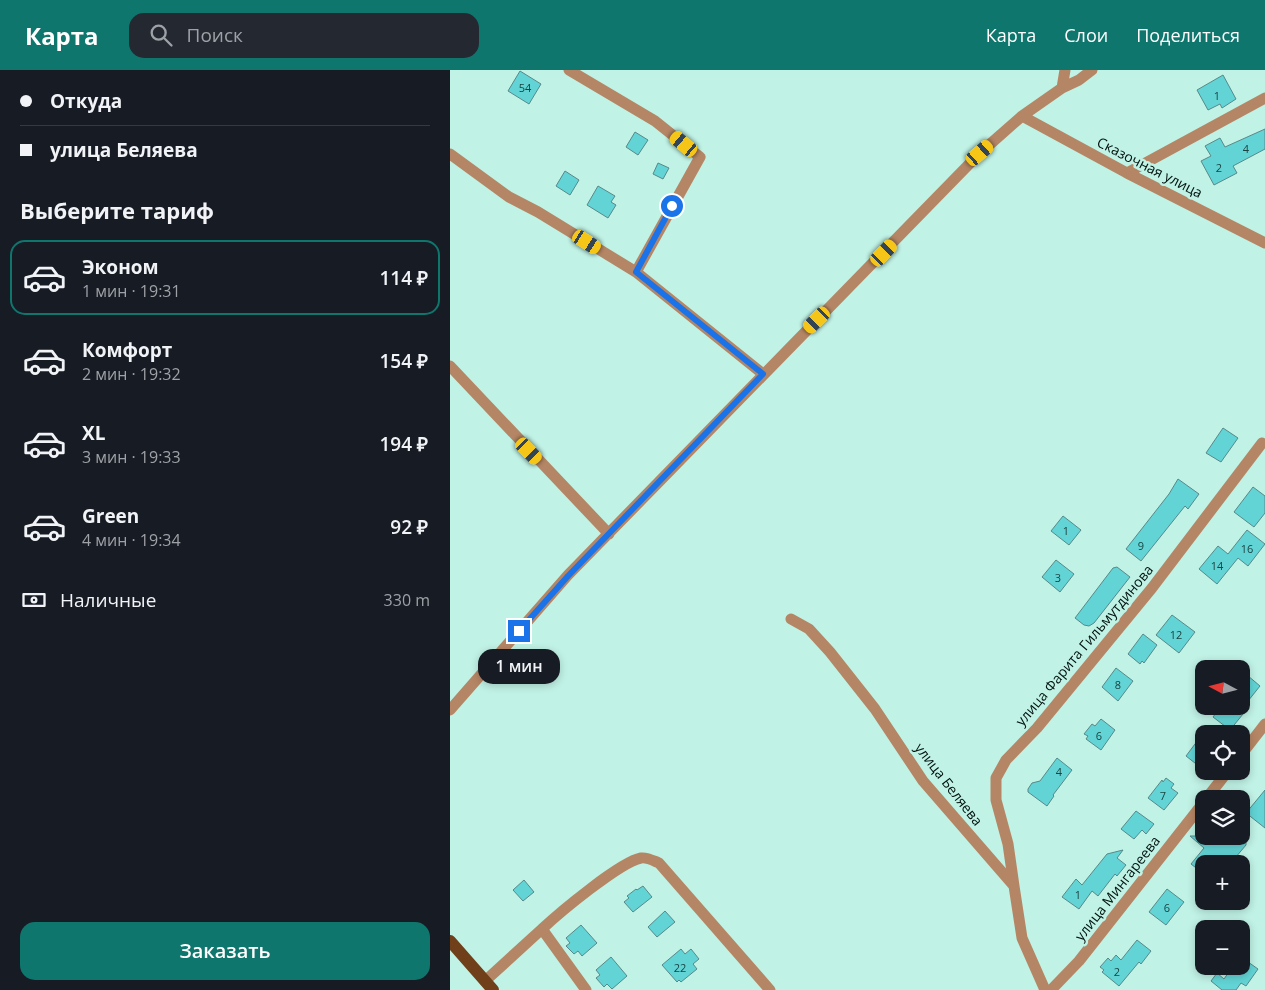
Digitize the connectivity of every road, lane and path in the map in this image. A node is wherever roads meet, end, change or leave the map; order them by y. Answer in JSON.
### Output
{"nodes":[{"id":1,"x":568,"y":70,"type":"edge"},
{"id":2,"x":1065,"y":70,"type":"edge"},
{"id":3,"x":1092,"y":70,"type":"edge"},
{"id":4,"x":1062,"y":88,"type":"junction"},
{"id":5,"x":1265,"y":98,"type":"edge"},
{"id":6,"x":1022,"y":116,"type":"junction"},
{"id":7,"x":450,"y":154,"type":"edge"},
{"id":8,"x":1127,"y":173,"type":"junction"},
{"id":9,"x":1265,"y":243,"type":"edge"},
{"id":10,"x":636,"y":272,"type":"junction"},
{"id":11,"x":450,"y":366,"type":"edge"},
{"id":12,"x":763,"y":374,"type":"junction"},
{"id":13,"x":1262,"y":443,"type":"dead end"},
{"id":14,"x":609,"y":534,"type":"junction"},
{"id":15,"x":791,"y":619,"type":"dead end"},
{"id":16,"x":450,"y":710,"type":"edge"},
{"id":17,"x":1265,"y":724,"type":"edge"},
{"id":18,"x":1250,"y":743,"type":"edge"},
{"id":19,"x":1221,"y":780,"type":"edge"},
{"id":20,"x":1213,"y":790,"type":"edge"},
{"id":21,"x":1195,"y":813,"type":"edge"},
{"id":22,"x":1014,"y":886,"type":"junction"},
{"id":23,"x":542,"y":929,"type":"junction"},
{"id":24,"x":452,"y":945,"type":"edge"},
{"id":25,"x":489,"y":986,"type":"edge"},
{"id":26,"x":586,"y":990,"type":"edge"},
{"id":27,"x":770,"y":990,"type":"edge"},
{"id":28,"x":1050,"y":990,"type":"edge"}],
"edges":[{"from":1,"to":10,"type":"street"},
{"from":2,"to":4,"type":"street"},
{"from":3,"to":4,"type":"street"},
{"from":4,"to":6,"type":"street"},
{"from":5,"to":8,"type":"street"},
{"from":6,"to":8,"type":"street","name":"Сказочная улица"},
{"from":6,"to":12,"type":"street"},
{"from":7,"to":10,"type":"street"},
{"from":8,"to":9,"type":"street","name":"Сказочная улица"},
{"from":10,"to":12,"type":"street"},
{"from":11,"to":14,"type":"street"},
{"from":12,"to":14,"type":"street"},
{"from":13,"to":22,"type":"street","name":"улица Фарита Гильмутдинова"},
{"from":14,"to":16,"type":"street"},
{"from":15,"to":22,"type":"street","name":"улица Беляева"},
{"from":17,"to":18,"type":"street"},
{"from":19,"to":20,"type":"street"},
{"from":21,"to":28,"type":"street","name":"улица Мингареева"},
{"from":22,"to":28,"type":"street"},
{"from":23,"to":25,"type":"street"},
{"from":23,"to":26,"type":"street"},
{"from":23,"to":27,"type":"street"},
{"from":24,"to":25,"type":"main road"}]}
